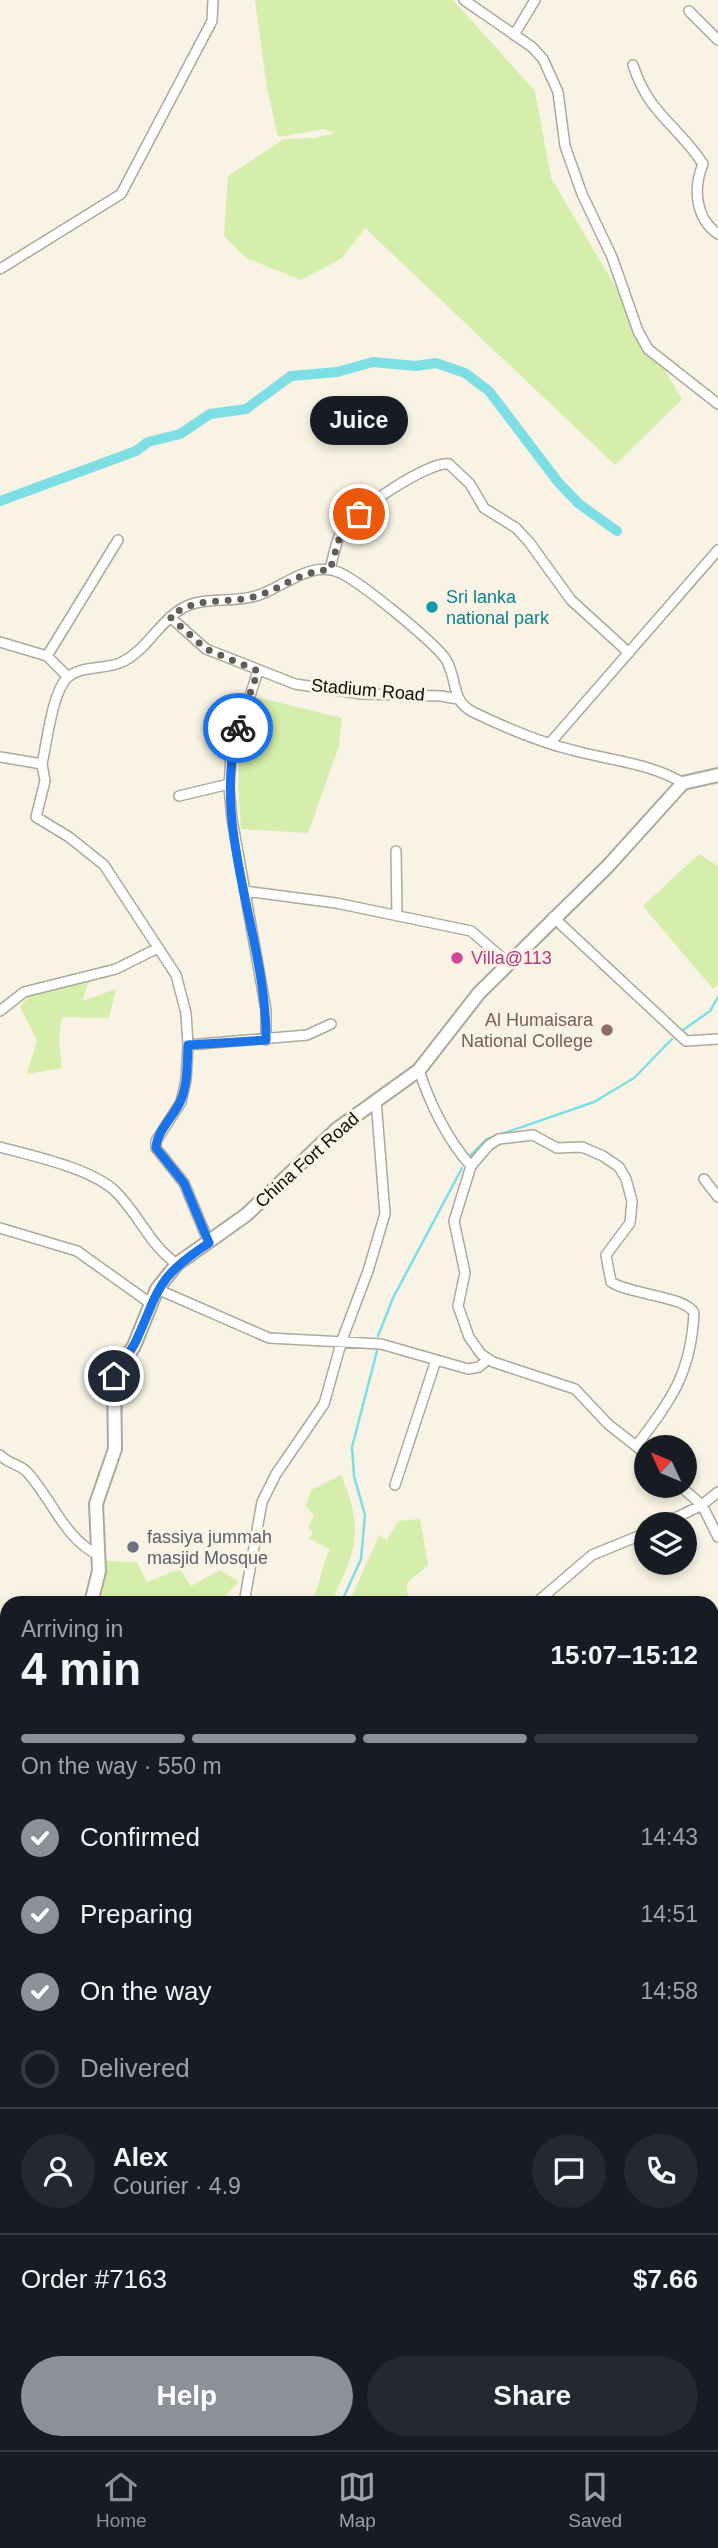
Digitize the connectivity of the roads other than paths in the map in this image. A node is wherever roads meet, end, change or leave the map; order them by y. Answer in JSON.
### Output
{"nodes":[{"id":1,"x":213,"y":0,"type":"edge"},
{"id":2,"x":464,"y":0,"type":"edge"},
{"id":3,"x":535,"y":0,"type":"edge"},
{"id":4,"x":689,"y":11,"type":"dead end"},
{"id":5,"x":514,"y":35,"type":"junction"},
{"id":6,"x":718,"y":40,"type":"edge"},
{"id":7,"x":633,"y":65,"type":"dead end"},
{"id":8,"x":718,"y":234,"type":"edge"},
{"id":9,"x":0,"y":269,"type":"edge"},
{"id":10,"x":718,"y":404,"type":"edge"},
{"id":11,"x":118,"y":540,"type":"dead end"},
{"id":12,"x":718,"y":550,"type":"edge"},
{"id":13,"x":330,"y":570,"type":"junction"},
{"id":14,"x":170,"y":617,"type":"junction"},
{"id":15,"x":0,"y":642,"type":"edge"},
{"id":16,"x":629,"y":653,"type":"junction"},
{"id":17,"x":47,"y":656,"type":"junction"},
{"id":18,"x":258,"y":671,"type":"junction"},
{"id":19,"x":68,"y":677,"type":"junction"},
{"id":20,"x":458,"y":699,"type":"junction"},
{"id":21,"x":550,"y":743,"type":"junction"},
{"id":22,"x":0,"y":757,"type":"edge"},
{"id":23,"x":42,"y":764,"type":"junction"},
{"id":24,"x":718,"y":775,"type":"edge"},
{"id":25,"x":683,"y":783,"type":"junction"},
{"id":26,"x":229,"y":784,"type":"junction"},
{"id":27,"x":179,"y":796,"type":"dead end"},
{"id":28,"x":396,"y":851,"type":"dead end"},
{"id":29,"x":245,"y":891,"type":"junction"},
{"id":30,"x":397,"y":916,"type":"junction"},
{"id":31,"x":553,"y":917,"type":"junction"},
{"id":32,"x":158,"y":948,"type":"junction"},
{"id":33,"x":508,"y":961,"type":"junction"},
{"id":34,"x":0,"y":1011,"type":"edge"},
{"id":35,"x":331,"y":1024,"type":"dead end"},
{"id":36,"x":718,"y":1039,"type":"edge"},
{"id":37,"x":266,"y":1040,"type":"junction"},
{"id":38,"x":188,"y":1045,"type":"junction"},
{"id":39,"x":419,"y":1070,"type":"junction"},
{"id":40,"x":376,"y":1100,"type":"junction"},
{"id":41,"x":0,"y":1147,"type":"edge"},
{"id":42,"x":471,"y":1166,"type":"junction"},
{"id":43,"x":704,"y":1179,"type":"dead end"},
{"id":44,"x":718,"y":1197,"type":"edge"},
{"id":45,"x":0,"y":1228,"type":"edge"},
{"id":46,"x":209,"y":1243,"type":"junction"},
{"id":47,"x":177,"y":1264,"type":"junction"},
{"id":48,"x":157,"y":1289,"type":"junction"},
{"id":49,"x":150,"y":1303,"type":"junction"},
{"id":50,"x":341,"y":1340,"type":"junction"},
{"id":51,"x":488,"y":1359,"type":"junction"},
{"id":52,"x":436,"y":1360,"type":"junction"},
{"id":53,"x":644,"y":1435,"type":"edge"},
{"id":54,"x":634,"y":1444,"type":"edge"},
{"id":55,"x":0,"y":1455,"type":"edge"},
{"id":56,"x":395,"y":1485,"type":"dead end"},
{"id":57,"x":718,"y":1492,"type":"edge"},
{"id":58,"x":694,"y":1498,"type":"edge"},
{"id":59,"x":702,"y":1505,"type":"junction"},
{"id":60,"x":688,"y":1512,"type":"edge"},
{"id":61,"x":634,"y":1538,"type":"edge"},
{"id":62,"x":718,"y":1538,"type":"edge"},
{"id":63,"x":98,"y":1555,"type":"junction"},
{"id":64,"x":94,"y":1596,"type":"edge"},
{"id":65,"x":245,"y":1596,"type":"edge"},
{"id":66,"x":544,"y":1596,"type":"edge"}],
"edges":[{"from":1,"to":9,"type":"street"},
{"from":2,"to":5,"type":"street"},
{"from":3,"to":5,"type":"street"},
{"from":4,"to":6,"type":"street"},
{"from":5,"to":10,"type":"street"},
{"from":7,"to":8,"type":"street"},
{"from":11,"to":17,"type":"street"},
{"from":12,"to":16,"type":"street"},
{"from":13,"to":14,"type":"street"},
{"from":13,"to":16,"type":"street"},
{"from":13,"to":20,"type":"street"},
{"from":14,"to":18,"type":"street","name":"Stadium Road"},
{"from":14,"to":19,"type":"street"},
{"from":15,"to":17,"type":"street"},
{"from":16,"to":21,"type":"street"},
{"from":17,"to":19,"type":"street"},
{"from":18,"to":20,"type":"street","name":"Stadium Road"},
{"from":18,"to":26,"type":"street"},
{"from":19,"to":23,"type":"street"},
{"from":20,"to":21,"type":"street"},
{"from":21,"to":25,"type":"street"},
{"from":22,"to":23,"type":"street"},
{"from":23,"to":32,"type":"street"},
{"from":24,"to":25,"type":"street"},
{"from":25,"to":31,"type":"street","name":"China Fort Road"},
{"from":26,"to":27,"type":"street"},
{"from":26,"to":29,"type":"street"},
{"from":28,"to":30,"type":"street"},
{"from":29,"to":30,"type":"street"},
{"from":29,"to":37,"type":"street"},
{"from":30,"to":33,"type":"street"},
{"from":31,"to":33,"type":"street","name":"China Fort Road"},
{"from":31,"to":36,"type":"street"},
{"from":32,"to":34,"type":"street"},
{"from":32,"to":38,"type":"street"},
{"from":33,"to":39,"type":"street","name":"China Fort Road"},
{"from":35,"to":37,"type":"street"},
{"from":37,"to":38,"type":"street"},
{"from":38,"to":46,"type":"street"},
{"from":39,"to":40,"type":"street","name":"China Fort Road"},
{"from":39,"to":42,"type":"street"},
{"from":40,"to":46,"type":"street","name":"China Fort Road"},
{"from":40,"to":50,"type":"street"},
{"from":41,"to":47,"type":"street"},
{"from":42,"to":51,"type":"street"},
{"from":42,"to":53,"type":"street"},
{"from":43,"to":44,"type":"street"},
{"from":45,"to":49,"type":"street"},
{"from":46,"to":47,"type":"street","name":"China Fort Road"},
{"from":47,"to":48,"type":"street","name":"China Fort Road"},
{"from":48,"to":49,"type":"street","name":"China Fort Road"},
{"from":48,"to":50,"type":"street"},
{"from":49,"to":63,"type":"street","name":"China Fort Road"},
{"from":50,"to":52,"type":"street"},
{"from":50,"to":65,"type":"street"},
{"from":51,"to":52,"type":"street"},
{"from":51,"to":54,"type":"street"},
{"from":52,"to":56,"type":"street"},
{"from":55,"to":63,"type":"street"},
{"from":57,"to":59,"type":"street"},
{"from":58,"to":59,"type":"street"},
{"from":59,"to":60,"type":"street"},
{"from":59,"to":62,"type":"street"},
{"from":61,"to":66,"type":"street"},
{"from":63,"to":64,"type":"street","name":"China Fort Road"}]}
